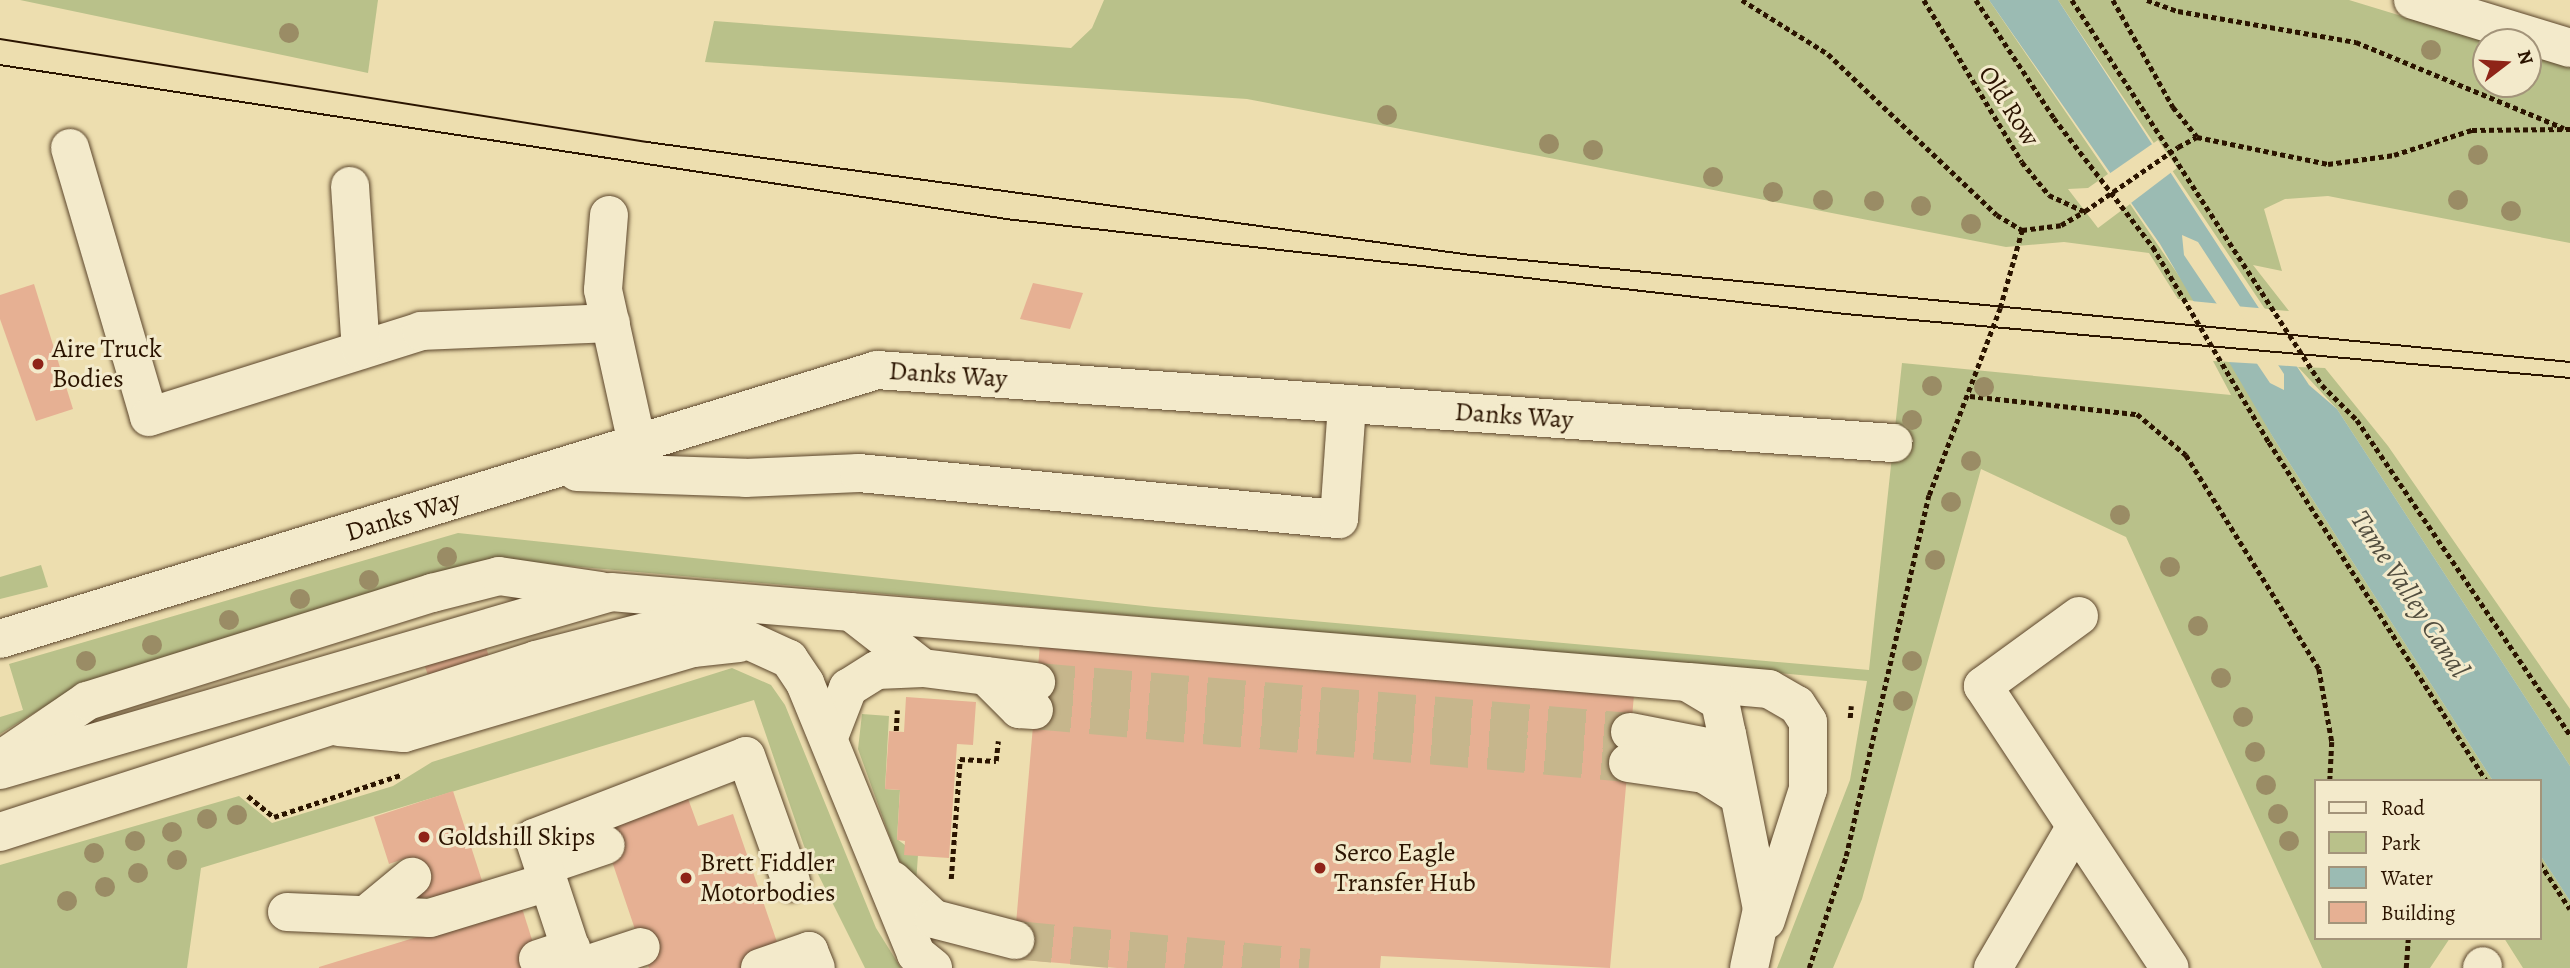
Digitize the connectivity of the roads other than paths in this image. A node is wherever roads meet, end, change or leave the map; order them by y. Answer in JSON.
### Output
{"nodes":[{"id":1,"x":2413,"y":0,"type":"edge"},
{"id":2,"x":2570,"y":48,"type":"edge"},
{"id":3,"x":70,"y":148,"type":"dead end"},
{"id":4,"x":350,"y":186,"type":"dead end"},
{"id":5,"x":609,"y":215,"type":"dead end"},
{"id":6,"x":611,"y":323,"type":"junction"},
{"id":7,"x":361,"y":350,"type":"junction"},
{"id":8,"x":1347,"y":404,"type":"junction"},
{"id":9,"x":637,"y":443,"type":"junction"},
{"id":10,"x":1893,"y":443,"type":"dead end"},
{"id":11,"x":550,"y":471,"type":"junction"},
{"id":12,"x":611,"y":592,"type":"junction"},
{"id":13,"x":852,"y":612,"type":"junction"},
{"id":14,"x":2079,"y":616,"type":"dead end"},
{"id":15,"x":0,"y":639,"type":"edge"},
{"id":16,"x":923,"y":668,"type":"junction"},
{"id":17,"x":1687,"y":682,"type":"junction"},
{"id":18,"x":1035,"y":696,"type":"tunnel mouth"},
{"id":19,"x":830,"y":737,"type":"junction"},
{"id":20,"x":1629,"y":747,"type":"tunnel mouth"},
{"id":21,"x":0,"y":760,"type":"edge"},
{"id":22,"x":0,"y":770,"type":"edge"},
{"id":23,"x":1740,"y":796,"type":"junction"},
{"id":24,"x":2076,"y":826,"type":"junction"},
{"id":25,"x":0,"y":832,"type":"edge"},
{"id":26,"x":606,"y":845,"type":"dead end"},
{"id":27,"x":542,"y":862,"type":"junction"},
{"id":28,"x":882,"y":868,"type":"junction"},
{"id":29,"x":412,"y":877,"type":"dead end"},
{"id":30,"x":791,"y":882,"type":"dead end"},
{"id":31,"x":288,"y":912,"type":"dead end"},
{"id":32,"x":366,"y":915,"type":"junction"},
{"id":33,"x":1015,"y":940,"type":"tunnel mouth"},
{"id":34,"x":641,"y":947,"type":"dead end"},
{"id":35,"x":1751,"y":959,"type":"edge"},
{"id":36,"x":566,"y":961,"type":"edge"},
{"id":37,"x":760,"y":968,"type":"edge"},
{"id":38,"x":816,"y":968,"type":"edge"},
{"id":39,"x":933,"y":968,"type":"edge"},
{"id":40,"x":1993,"y":968,"type":"edge"},
{"id":41,"x":2170,"y":968,"type":"edge"}],
"edges":[{"from":1,"to":2,"type":"street"},
{"from":3,"to":7,"type":"street"},
{"from":4,"to":7,"type":"street"},
{"from":5,"to":6,"type":"street"},
{"from":6,"to":7,"type":"street"},
{"from":6,"to":9,"type":"street"},
{"from":8,"to":9,"type":"street","name":"Danks Way"},
{"from":8,"to":10,"type":"street","name":"Danks Way"},
{"from":8,"to":11,"type":"street"},
{"from":9,"to":11,"type":"street","name":"Danks Way"},
{"from":11,"to":15,"type":"street","name":"Danks Way"},
{"from":12,"to":13,"type":"street"},
{"from":12,"to":21,"type":"street"},
{"from":12,"to":22,"type":"street"},
{"from":13,"to":16,"type":"street"},
{"from":13,"to":17,"type":"street"},
{"from":14,"to":24,"type":"street"},
{"from":16,"to":18,"type":"street"},
{"from":16,"to":19,"type":"street"},
{"from":17,"to":23,"type":"street"},
{"from":17,"to":35,"type":"street"},
{"from":19,"to":25,"type":"street"},
{"from":19,"to":28,"type":"street"},
{"from":20,"to":23,"type":"street"},
{"from":23,"to":35,"type":"street"},
{"from":24,"to":40,"type":"street"},
{"from":24,"to":41,"type":"street"},
{"from":26,"to":27,"type":"street"},
{"from":27,"to":30,"type":"street"},
{"from":27,"to":32,"type":"street"},
{"from":27,"to":36,"type":"street"},
{"from":28,"to":33,"type":"street"},
{"from":28,"to":39,"type":"street"},
{"from":29,"to":32,"type":"street"},
{"from":31,"to":32,"type":"street"},
{"from":34,"to":36,"type":"street"},
{"from":37,"to":38,"type":"street"}]}
